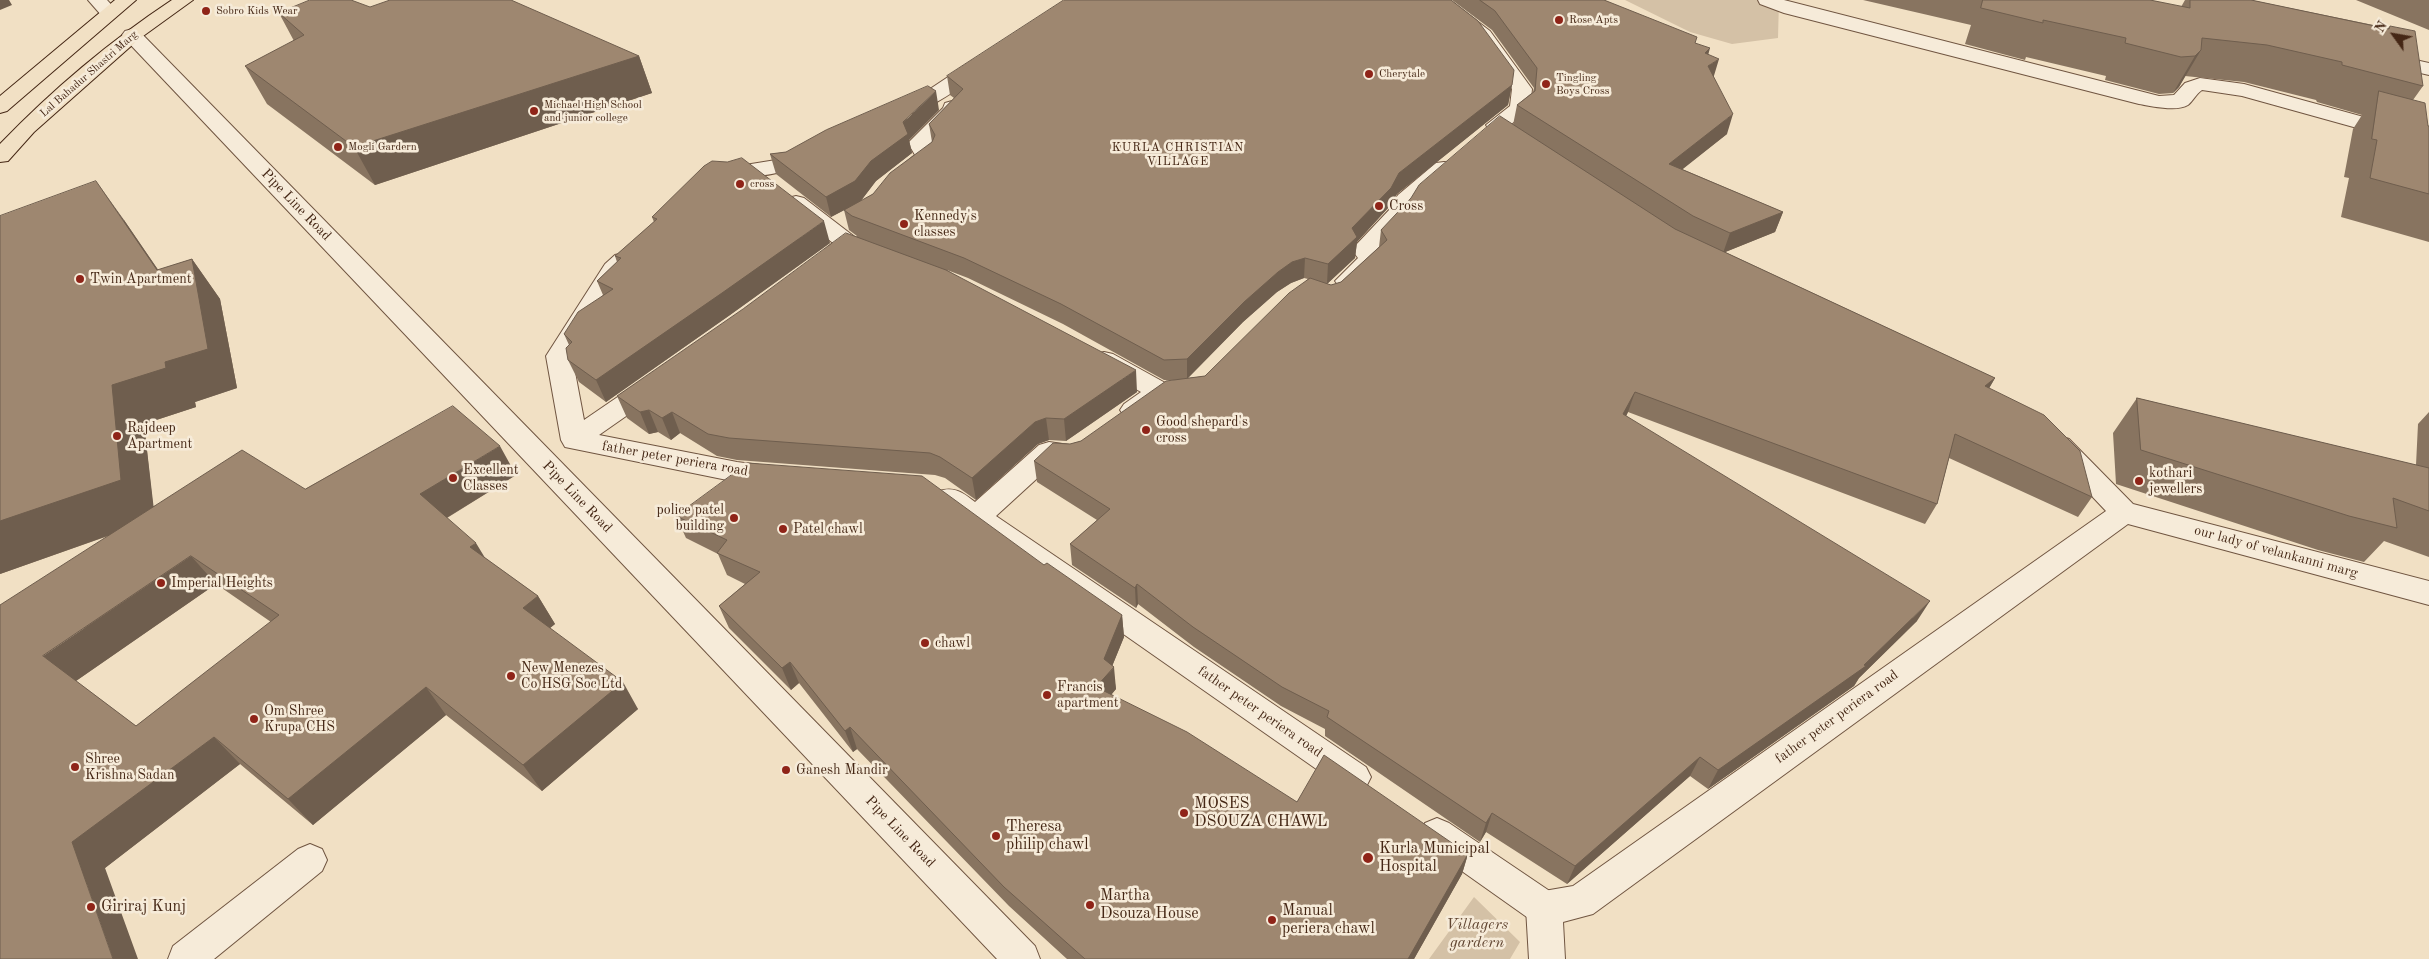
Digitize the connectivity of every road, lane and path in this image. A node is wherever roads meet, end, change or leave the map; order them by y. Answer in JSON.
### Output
{"nodes":[{"id":1,"x":127,"y":0,"type":"edge"},
{"id":2,"x":184,"y":0,"type":"edge"},
{"id":3,"x":1437,"y":0,"type":"edge"},
{"id":4,"x":1767,"y":0,"type":"edge"},
{"id":5,"x":103,"y":6,"type":"edge"},
{"id":6,"x":132,"y":35,"type":"junction"},
{"id":7,"x":998,"y":53,"type":"edge"},
{"id":8,"x":2362,"y":54,"type":"edge"},
{"id":9,"x":2429,"y":69,"type":"edge"},
{"id":10,"x":934,"y":95,"type":"junction"},
{"id":11,"x":0,"y":107,"type":"edge"},
{"id":12,"x":886,"y":118,"type":"edge"},
{"id":13,"x":2429,"y":142,"type":"edge"},
{"id":14,"x":823,"y":144,"type":"edge"},
{"id":15,"x":1537,"y":152,"type":"edge"},
{"id":16,"x":1459,"y":155,"type":"edge"},
{"id":17,"x":0,"y":156,"type":"edge"},
{"id":18,"x":753,"y":170,"type":"junction"},
{"id":19,"x":724,"y":174,"type":"edge"},
{"id":20,"x":885,"y":187,"type":"edge"},
{"id":21,"x":853,"y":216,"type":"edge"},
{"id":22,"x":641,"y":241,"type":"edge"},
{"id":23,"x":849,"y":241,"type":"junction"},
{"id":24,"x":810,"y":272,"type":"edge"},
{"id":25,"x":1330,"y":296,"type":"edge"},
{"id":26,"x":1086,"y":350,"type":"edge"},
{"id":27,"x":677,"y":368,"type":"edge"},
{"id":28,"x":1112,"y":425,"type":"edge"},
{"id":29,"x":2044,"y":430,"type":"edge"},
{"id":30,"x":574,"y":440,"type":"junction"},
{"id":31,"x":1088,"y":442,"type":"edge"},
{"id":32,"x":796,"y":476,"type":"edge"},
{"id":33,"x":924,"y":486,"type":"edge"},
{"id":34,"x":2124,"y":512,"type":"junction"},
{"id":35,"x":977,"y":517,"type":"junction"},
{"id":36,"x":2429,"y":593,"type":"edge"},
{"id":37,"x":1371,"y":789,"type":"edge"},
{"id":38,"x":1412,"y":817,"type":"edge"},
{"id":39,"x":310,"y":860,"type":"dead end"},
{"id":40,"x":1544,"y":908,"type":"junction"},
{"id":41,"x":186,"y":959,"type":"edge"},
{"id":42,"x":1022,"y":959,"type":"edge"},
{"id":43,"x":1546,"y":959,"type":"edge"}],
"edges":[{"from":1,"to":5,"type":"main road"},
{"from":2,"to":6,"type":"main road","name":"Lal Bahadur Shastri Marg"},
{"from":3,"to":15,"type":"street"},
{"from":4,"to":13,"type":"street"},
{"from":5,"to":11,"type":"main road"},
{"from":6,"to":17,"type":"main road","name":"Lal Bahadur Shastri Marg"},
{"from":6,"to":42,"type":"street","name":"Pipe Line Road"},
{"from":7,"to":10,"type":"street"},
{"from":8,"to":9,"type":"street"},
{"from":10,"to":12,"type":"street"},
{"from":10,"to":20,"type":"street"},
{"from":14,"to":18,"type":"street"},
{"from":16,"to":25,"type":"street"},
{"from":18,"to":19,"type":"street"},
{"from":18,"to":23,"type":"street"},
{"from":21,"to":23,"type":"street"},
{"from":22,"to":30,"type":"street"},
{"from":23,"to":24,"type":"street"},
{"from":26,"to":28,"type":"street"},
{"from":27,"to":30,"type":"street","name":"father peter periera road"},
{"from":29,"to":34,"type":"street"},
{"from":30,"to":32,"type":"street","name":"father peter periera road"},
{"from":31,"to":35,"type":"street"},
{"from":33,"to":35,"type":"street","name":"father peter periera road"},
{"from":34,"to":36,"type":"street","name":"our lady of velankanni marg"},
{"from":34,"to":40,"type":"street","name":"father peter periera road"},
{"from":35,"to":37,"type":"street","name":"father peter periera road"},
{"from":38,"to":40,"type":"street"},
{"from":39,"to":41,"type":"street"},
{"from":40,"to":43,"type":"street"}]}
